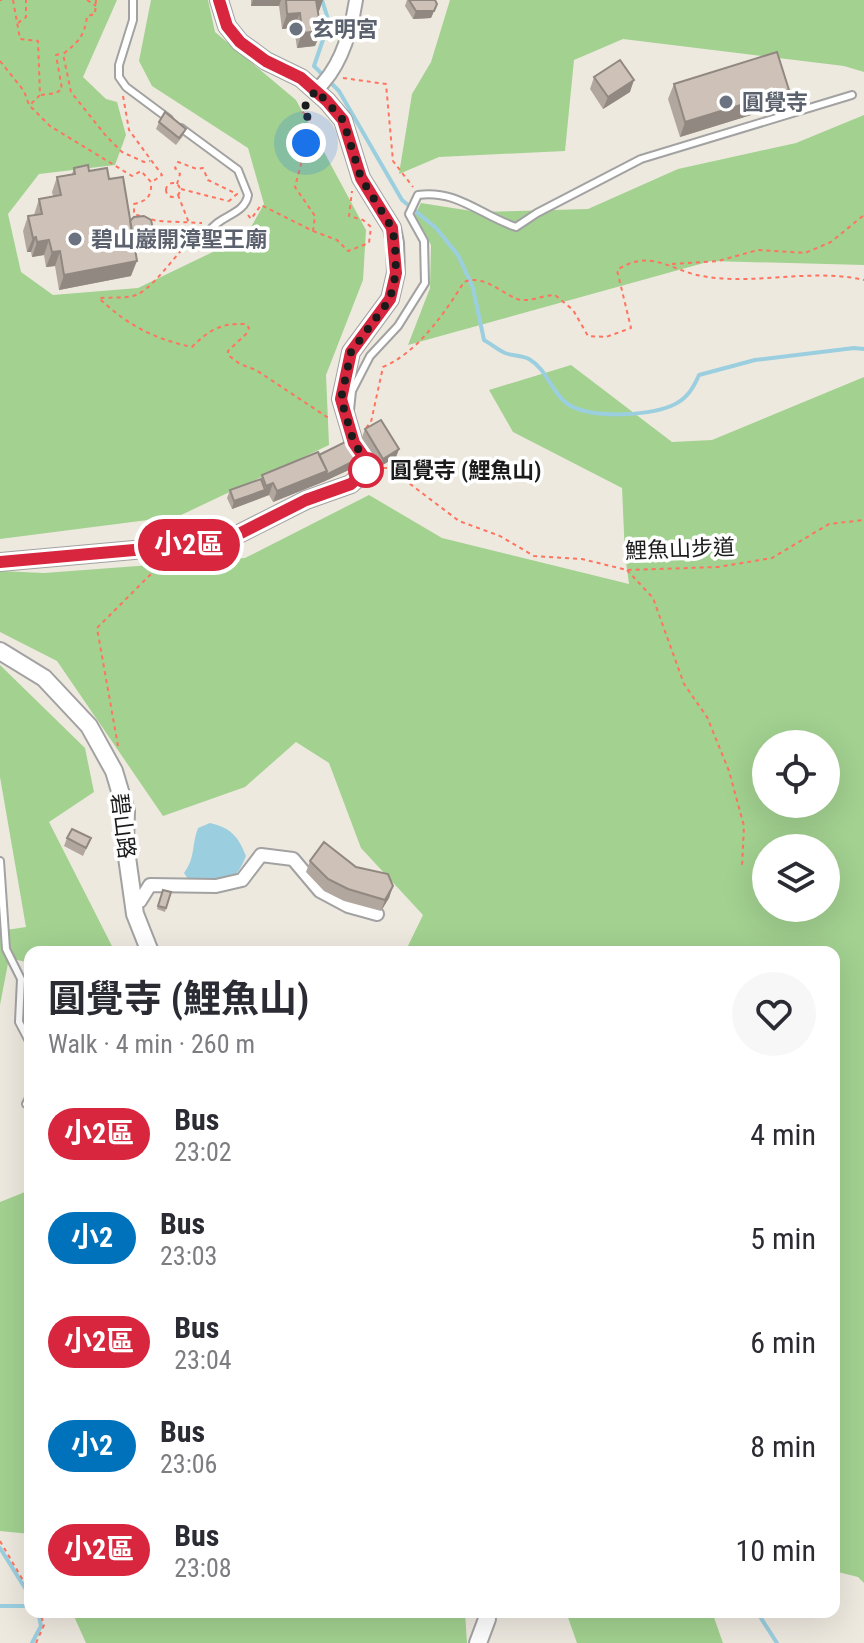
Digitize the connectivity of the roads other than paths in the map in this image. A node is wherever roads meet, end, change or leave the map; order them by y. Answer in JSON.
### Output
{"nodes":[{"id":1,"x":133,"y":0,"type":"edge"},
{"id":2,"x":219,"y":0,"type":"edge"},
{"id":3,"x":356,"y":0,"type":"edge"},
{"id":4,"x":316,"y":90,"type":"junction"},
{"id":5,"x":852,"y":95,"type":"dead end"},
{"id":6,"x":209,"y":232,"type":"dead end"},
{"id":7,"x":352,"y":434,"type":"junction"},
{"id":8,"x":0,"y":562,"type":"edge"},
{"id":9,"x":0,"y":651,"type":"edge"},
{"id":10,"x":0,"y":861,"type":"edge"},
{"id":11,"x":133,"y":904,"type":"junction"},
{"id":12,"x":2,"y":908,"type":"edge"},
{"id":13,"x":377,"y":914,"type":"dead end"},
{"id":14,"x":148,"y":946,"type":"edge"},
{"id":15,"x":24,"y":1032,"type":"edge"},
{"id":16,"x":487,"y":1618,"type":"edge"},
{"id":17,"x":478,"y":1643,"type":"edge"}],
"edges":[{"from":1,"to":6,"type":"lane"},
{"from":2,"to":4,"type":"street"},
{"from":3,"to":4,"type":"street"},
{"from":4,"to":7,"type":"street"},
{"from":5,"to":7,"type":"lane"},
{"from":7,"to":8,"type":"street"},
{"from":9,"to":11,"type":"street","name":"碧山路"},
{"from":10,"to":12,"type":"lane"},
{"from":11,"to":13,"type":"street"},
{"from":11,"to":14,"type":"street","name":"碧山路"},
{"from":12,"to":15,"type":"lane"},
{"from":16,"to":17,"type":"street"}]}
